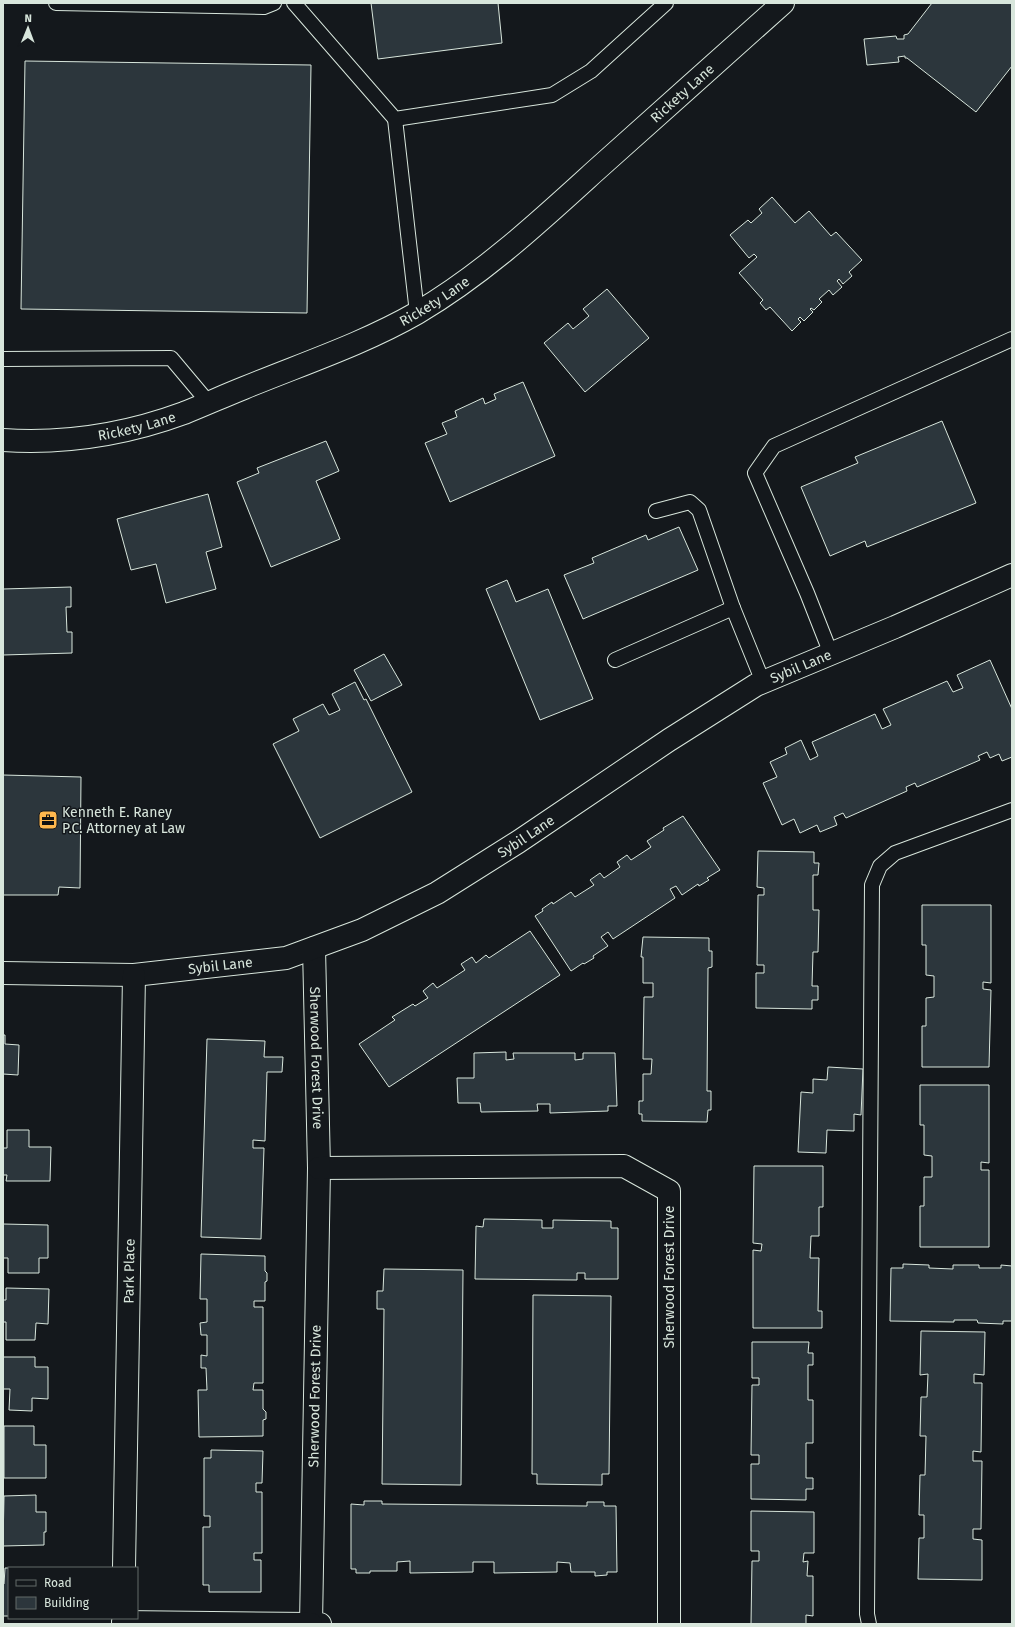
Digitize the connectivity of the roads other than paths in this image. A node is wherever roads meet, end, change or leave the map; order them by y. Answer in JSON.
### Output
{"nodes":[{"id":1,"x":56,"y":3,"type":"edge"},
{"id":2,"x":274,"y":3,"type":"edge"},
{"id":3,"x":294,"y":3,"type":"edge"},
{"id":4,"x":666,"y":3,"type":"edge"},
{"id":5,"x":783,"y":3,"type":"edge"},
{"id":6,"x":395,"y":119,"type":"junction"},
{"id":7,"x":417,"y":313,"type":"junction"},
{"id":8,"x":1012,"y":339,"type":"edge"},
{"id":9,"x":3,"y":359,"type":"edge"},
{"id":10,"x":208,"y":402,"type":"junction"},
{"id":11,"x":3,"y":440,"type":"edge"},
{"id":12,"x":656,"y":511,"type":"dead end"},
{"id":13,"x":1012,"y":576,"type":"edge"},
{"id":14,"x":732,"y":608,"type":"junction"},
{"id":15,"x":831,"y":654,"type":"junction"},
{"id":16,"x":615,"y":660,"type":"dead end"},
{"id":17,"x":763,"y":682,"type":"junction"},
{"id":18,"x":1012,"y":810,"type":"edge"},
{"id":19,"x":314,"y":948,"type":"junction"},
{"id":20,"x":3,"y":973,"type":"edge"},
{"id":21,"x":134,"y":975,"type":"junction"},
{"id":22,"x":319,"y":1168,"type":"junction"},
{"id":23,"x":124,"y":1567,"type":"edge"},
{"id":24,"x":123,"y":1621,"type":"edge"},
{"id":25,"x":311,"y":1624,"type":"edge"},
{"id":26,"x":320,"y":1624,"type":"edge"},
{"id":27,"x":669,"y":1624,"type":"edge"},
{"id":28,"x":869,"y":1624,"type":"edge"}],
"edges":[{"from":1,"to":2,"type":"lane"},
{"from":3,"to":6,"type":"lane"},
{"from":4,"to":6,"type":"lane"},
{"from":5,"to":7,"type":"street","name":"Rickety Lane"},
{"from":6,"to":7,"type":"lane"},
{"from":7,"to":10,"type":"street","name":"Rickety Lane"},
{"from":8,"to":15,"type":"lane"},
{"from":9,"to":10,"type":"lane"},
{"from":10,"to":11,"type":"street","name":"Rickety Lane"},
{"from":12,"to":14,"type":"lane"},
{"from":13,"to":15,"type":"street","name":"Sybil Lane"},
{"from":14,"to":16,"type":"lane"},
{"from":14,"to":17,"type":"lane"},
{"from":15,"to":17,"type":"street","name":"Sybil Lane"},
{"from":17,"to":19,"type":"street","name":"Sybil Lane"},
{"from":18,"to":28,"type":"lane"},
{"from":19,"to":21,"type":"street","name":"Sybil Lane"},
{"from":19,"to":22,"type":"street","name":"Sherwood Forest Drive"},
{"from":20,"to":21,"type":"street","name":"Sybil Lane"},
{"from":21,"to":23,"type":"street","name":"Park Place"},
{"from":22,"to":25,"type":"street","name":"Sherwood Forest Drive"},
{"from":22,"to":27,"type":"street","name":"Sherwood Forest Drive"},
{"from":24,"to":25,"type":"street"},
{"from":25,"to":26,"type":"street"}]}
